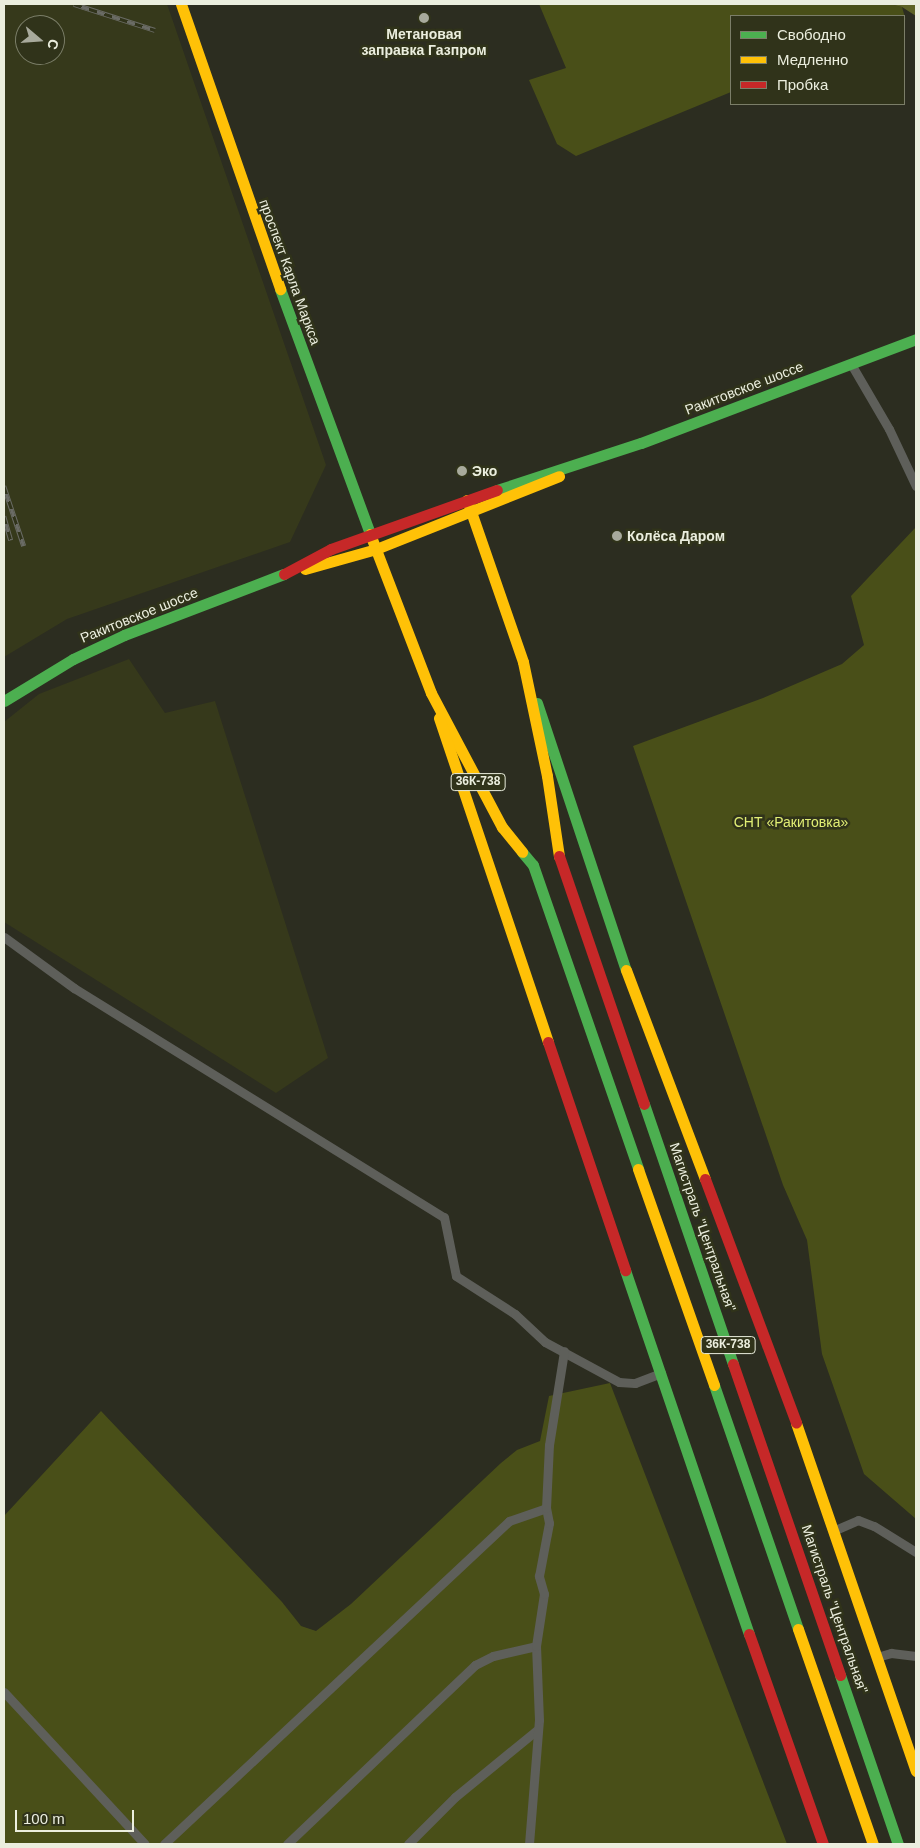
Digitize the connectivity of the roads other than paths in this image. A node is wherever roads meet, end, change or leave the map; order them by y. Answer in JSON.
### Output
{"nodes":[{"id":1,"x":181,"y":4,"type":"edge"},
{"id":2,"x":916,"y":339,"type":"edge"},
{"id":3,"x":851,"y":364,"type":"junction"},
{"id":4,"x":581,"y":464,"type":"junction"},
{"id":5,"x":916,"y":486,"type":"edge"},
{"id":6,"x":467,"y":500,"type":"junction"},
{"id":7,"x":472,"y":513,"type":"junction"},
{"id":8,"x":370,"y":534,"type":"junction"},
{"id":9,"x":376,"y":549,"type":"junction"},
{"id":10,"x":292,"y":571,"type":"junction"},
{"id":11,"x":523,"y":662,"type":"junction"},
{"id":12,"x":431,"y":693,"type":"junction"},
{"id":13,"x":4,"y":701,"type":"edge"},
{"id":14,"x":4,"y":937,"type":"edge"},
{"id":15,"x":564,"y":1351,"type":"junction"},
{"id":16,"x":661,"y":1372,"type":"junction"},
{"id":17,"x":546,"y":1508,"type":"junction"},
{"id":18,"x":834,"y":1530,"type":"junction"},
{"id":19,"x":916,"y":1552,"type":"edge"},
{"id":20,"x":536,"y":1646,"type":"junction"},
{"id":21,"x":877,"y":1656,"type":"junction"},
{"id":22,"x":916,"y":1656,"type":"edge"},
{"id":23,"x":4,"y":1692,"type":"edge"},
{"id":24,"x":537,"y":1730,"type":"junction"},
{"id":25,"x":916,"y":1771,"type":"edge"},
{"id":26,"x":145,"y":1844,"type":"edge"},
{"id":27,"x":164,"y":1844,"type":"edge"},
{"id":28,"x":287,"y":1844,"type":"edge"},
{"id":29,"x":408,"y":1844,"type":"edge"},
{"id":30,"x":529,"y":1844,"type":"edge"},
{"id":31,"x":823,"y":1844,"type":"edge"},
{"id":32,"x":873,"y":1844,"type":"edge"},
{"id":33,"x":898,"y":1844,"type":"edge"}],
"edges":[{"from":1,"to":8,"type":"main road","name":"проспект Карла Маркса"},
{"from":2,"to":3,"type":"main road","name":"Ракитовское шоссе"},
{"from":3,"to":4,"type":"main road","name":"Ракитовское шоссе"},
{"from":3,"to":5,"type":"street"},
{"from":4,"to":6,"type":"main road","name":"Ракитовское шоссе"},
{"from":4,"to":7,"type":"main road","name":"Ракитовское шоссе"},
{"from":6,"to":7,"type":"main road","number":"36К-738"},
{"from":6,"to":8,"type":"main road","name":"Ракитовское шоссе"},
{"from":7,"to":9,"type":"main road","name":"Ракитовское шоссе"},
{"from":7,"to":11,"type":"main road","number":"36К-738"},
{"from":8,"to":9,"type":"main road","name":"проспект Карла Маркса"},
{"from":8,"to":10,"type":"main road","name":"Ракитовское шоссе"},
{"from":9,"to":10,"type":"main road","name":"Ракитовское шоссе"},
{"from":9,"to":12,"type":"main road","number":"36К-738"},
{"from":10,"to":13,"type":"main road","name":"Ракитовское шоссе"},
{"from":11,"to":18,"type":"main road"},
{"from":11,"to":33,"type":"main road","name":"Магистраль \"Центральная\"","number":"36К-738"},
{"from":12,"to":16,"type":"main road"},
{"from":12,"to":32,"type":"main road","number":"36К-738"},
{"from":14,"to":15,"type":"street"},
{"from":15,"to":16,"type":"street"},
{"from":15,"to":17,"type":"street"},
{"from":16,"to":31,"type":"main road"},
{"from":17,"to":20,"type":"street"},
{"from":17,"to":27,"type":"street"},
{"from":18,"to":19,"type":"street"},
{"from":18,"to":21,"type":"main road"},
{"from":20,"to":24,"type":"street"},
{"from":20,"to":28,"type":"street"},
{"from":21,"to":22,"type":"street"},
{"from":21,"to":25,"type":"main road"},
{"from":23,"to":26,"type":"street"},
{"from":24,"to":29,"type":"street"},
{"from":24,"to":30,"type":"street"}]}
